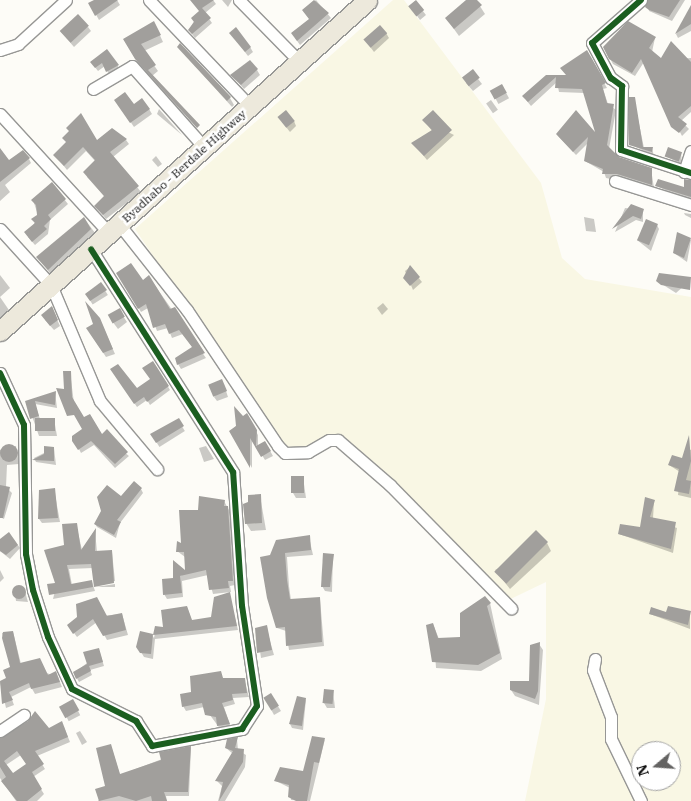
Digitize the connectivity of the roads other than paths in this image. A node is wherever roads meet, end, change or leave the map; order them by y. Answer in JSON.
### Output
{"nodes":[{"id":1,"x":66,"y":0,"type":"edge"},
{"id":2,"x":149,"y":0,"type":"edge"},
{"id":3,"x":239,"y":0,"type":"edge"},
{"id":4,"x":367,"y":0,"type":"edge"},
{"id":5,"x":641,"y":0,"type":"edge"},
{"id":6,"x":0,"y":50,"type":"edge"},
{"id":7,"x":299,"y":61,"type":"junction"},
{"id":8,"x":93,"y":89,"type":"dead end"},
{"id":9,"x":250,"y":106,"type":"junction"},
{"id":10,"x":0,"y":114,"type":"edge"},
{"id":11,"x":204,"y":147,"type":"junction"},
{"id":12,"x":691,"y":151,"type":"edge"},
{"id":13,"x":687,"y":172,"type":"edge"},
{"id":14,"x":615,"y":181,"type":"dead end"},
{"id":15,"x":691,"y":204,"type":"edge"},
{"id":16,"x":114,"y":228,"type":"junction"},
{"id":17,"x":0,"y":229,"type":"edge"},
{"id":18,"x":91,"y":249,"type":"junction"},
{"id":19,"x":51,"y":285,"type":"junction"},
{"id":20,"x":1,"y":327,"type":"edge"},
{"id":21,"x":0,"y":373,"type":"edge"},
{"id":22,"x":158,"y":469,"type":"dead end"},
{"id":23,"x":511,"y":608,"type":"dead end"},
{"id":24,"x":595,"y":659,"type":"dead end"},
{"id":25,"x":24,"y":715,"type":"dead end"},
{"id":26,"x":0,"y":731,"type":"edge"},
{"id":27,"x":641,"y":801,"type":"edge"}],
"edges":[{"from":1,"to":6,"type":"street"},
{"from":2,"to":9,"type":"street"},
{"from":3,"to":7,"type":"street"},
{"from":4,"to":7,"type":"main road","name":"Byadhabo - Berdale Highway"},
{"from":5,"to":13,"type":"street"},
{"from":7,"to":9,"type":"main road","name":"Byadhabo - Berdale Highway"},
{"from":8,"to":11,"type":"street"},
{"from":9,"to":11,"type":"main road","name":"Byadhabo - Berdale Highway"},
{"from":10,"to":16,"type":"street"},
{"from":11,"to":16,"type":"main road","name":"Byadhabo - Berdale Highway"},
{"from":12,"to":13,"type":"street"},
{"from":14,"to":15,"type":"street"},
{"from":16,"to":18,"type":"main road","name":"Byadhabo - Berdale Highway"},
{"from":16,"to":23,"type":"street"},
{"from":17,"to":19,"type":"street"},
{"from":18,"to":19,"type":"main road","name":"Byadhabo - Berdale Highway"},
{"from":18,"to":21,"type":"street"},
{"from":19,"to":20,"type":"main road","name":"Byadhabo - Berdale Highway"},
{"from":19,"to":22,"type":"street"},
{"from":24,"to":27,"type":"street"},
{"from":25,"to":26,"type":"street"}]}
